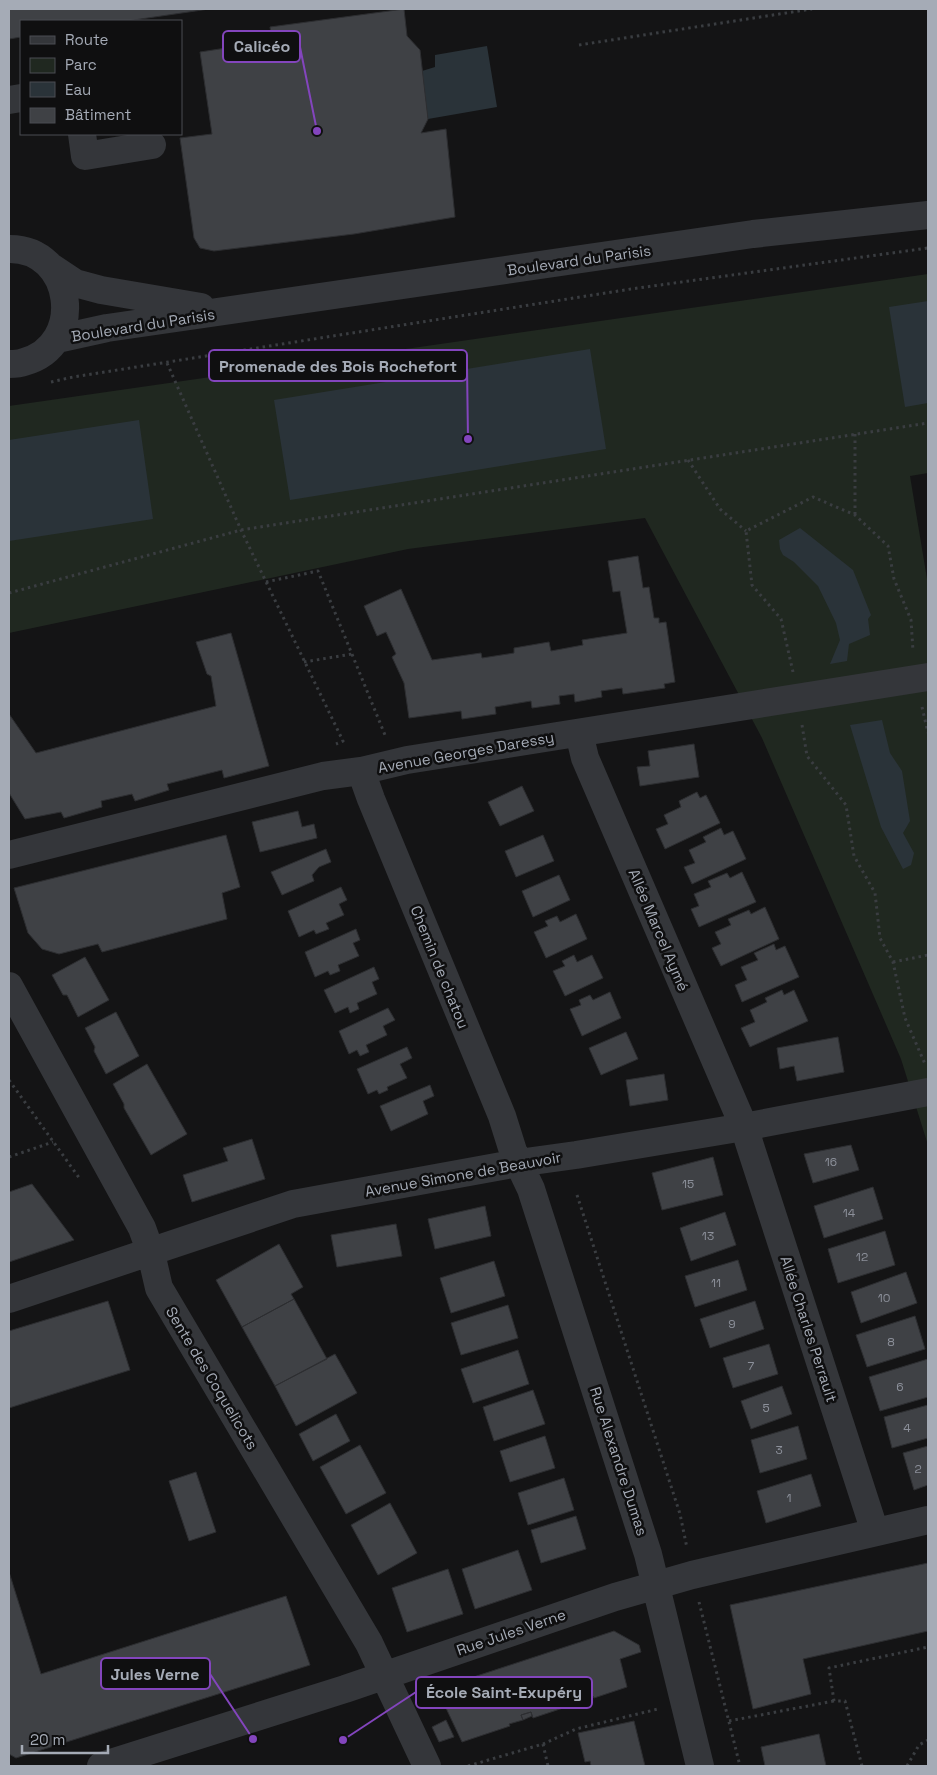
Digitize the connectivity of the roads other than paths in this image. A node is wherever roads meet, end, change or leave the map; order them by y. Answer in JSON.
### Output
{"nodes":[{"id":1,"x":82,"y":135,"type":"edge"},
{"id":2,"x":152,"y":145,"type":"dead end"},
{"id":3,"x":928,"y":215,"type":"edge"},
{"id":4,"x":12,"y":246,"type":"edge"},
{"id":5,"x":51,"y":267,"type":"junction"},
{"id":6,"x":230,"y":312,"type":"junction"},
{"id":7,"x":56,"y":339,"type":"junction"},
{"id":8,"x":9,"y":364,"type":"edge"},
{"id":9,"x":928,"y":677,"type":"edge"},
{"id":10,"x":578,"y":733,"type":"junction"},
{"id":11,"x":361,"y":771,"type":"junction"},
{"id":12,"x":9,"y":855,"type":"edge"},
{"id":13,"x":9,"y":986,"type":"edge"},
{"id":14,"x":928,"y":1092,"type":"edge"},
{"id":15,"x":744,"y":1126,"type":"junction"},
{"id":16,"x":518,"y":1163,"type":"junction"},
{"id":17,"x":151,"y":1252,"type":"junction"},
{"id":18,"x":9,"y":1299,"type":"edge"},
{"id":19,"x":928,"y":1520,"type":"edge"},
{"id":20,"x":875,"y":1532,"type":"junction"},
{"id":21,"x":657,"y":1585,"type":"junction"},
{"id":22,"x":383,"y":1676,"type":"junction"},
{"id":23,"x":101,"y":1766,"type":"edge"},
{"id":24,"x":427,"y":1766,"type":"edge"},
{"id":25,"x":700,"y":1766,"type":"edge"}],
"edges":[{"from":1,"to":2,"type":"street"},
{"from":3,"to":6,"type":"street","name":"Boulevard du Parisis"},
{"from":4,"to":5,"type":"street","name":"Boulevard du Parisis"},
{"from":5,"to":6,"type":"street","name":"Boulevard du Parisis"},
{"from":5,"to":7,"type":"street"},
{"from":6,"to":7,"type":"street","name":"Boulevard du Parisis"},
{"from":7,"to":8,"type":"street"},
{"from":9,"to":10,"type":"street","name":"Avenue Georges Daressy"},
{"from":10,"to":11,"type":"street","name":"Avenue Georges Daressy"},
{"from":10,"to":15,"type":"street","name":"Allée Marcel Aymé"},
{"from":11,"to":12,"type":"street","name":"Avenue Georges Daressy"},
{"from":11,"to":16,"type":"street","name":"Chemin de chatou"},
{"from":13,"to":17,"type":"street","name":"Sente des Coquelicots"},
{"from":14,"to":15,"type":"street","name":"Avenue Simone de Beauvoir"},
{"from":15,"to":16,"type":"street","name":"Avenue Simone de Beauvoir"},
{"from":15,"to":20,"type":"street","name":"Allée Charles Perrault"},
{"from":16,"to":17,"type":"street","name":"Avenue Simone de Beauvoir"},
{"from":16,"to":21,"type":"street","name":"Rue Alexandre Dumas"},
{"from":17,"to":18,"type":"street","name":"Avenue Simone de Beauvoir"},
{"from":17,"to":22,"type":"street","name":"Sente des Coquelicots"},
{"from":19,"to":20,"type":"street","name":"Rue Jules Verne"},
{"from":20,"to":21,"type":"street","name":"Rue Jules Verne"},
{"from":21,"to":22,"type":"street","name":"Rue Jules Verne"},
{"from":21,"to":25,"type":"street","name":"Rue Alexandre Dumas"},
{"from":22,"to":23,"type":"street","name":"Rue Jules Verne"},
{"from":22,"to":24,"type":"street","name":"Sente des Coquelicots"}]}
